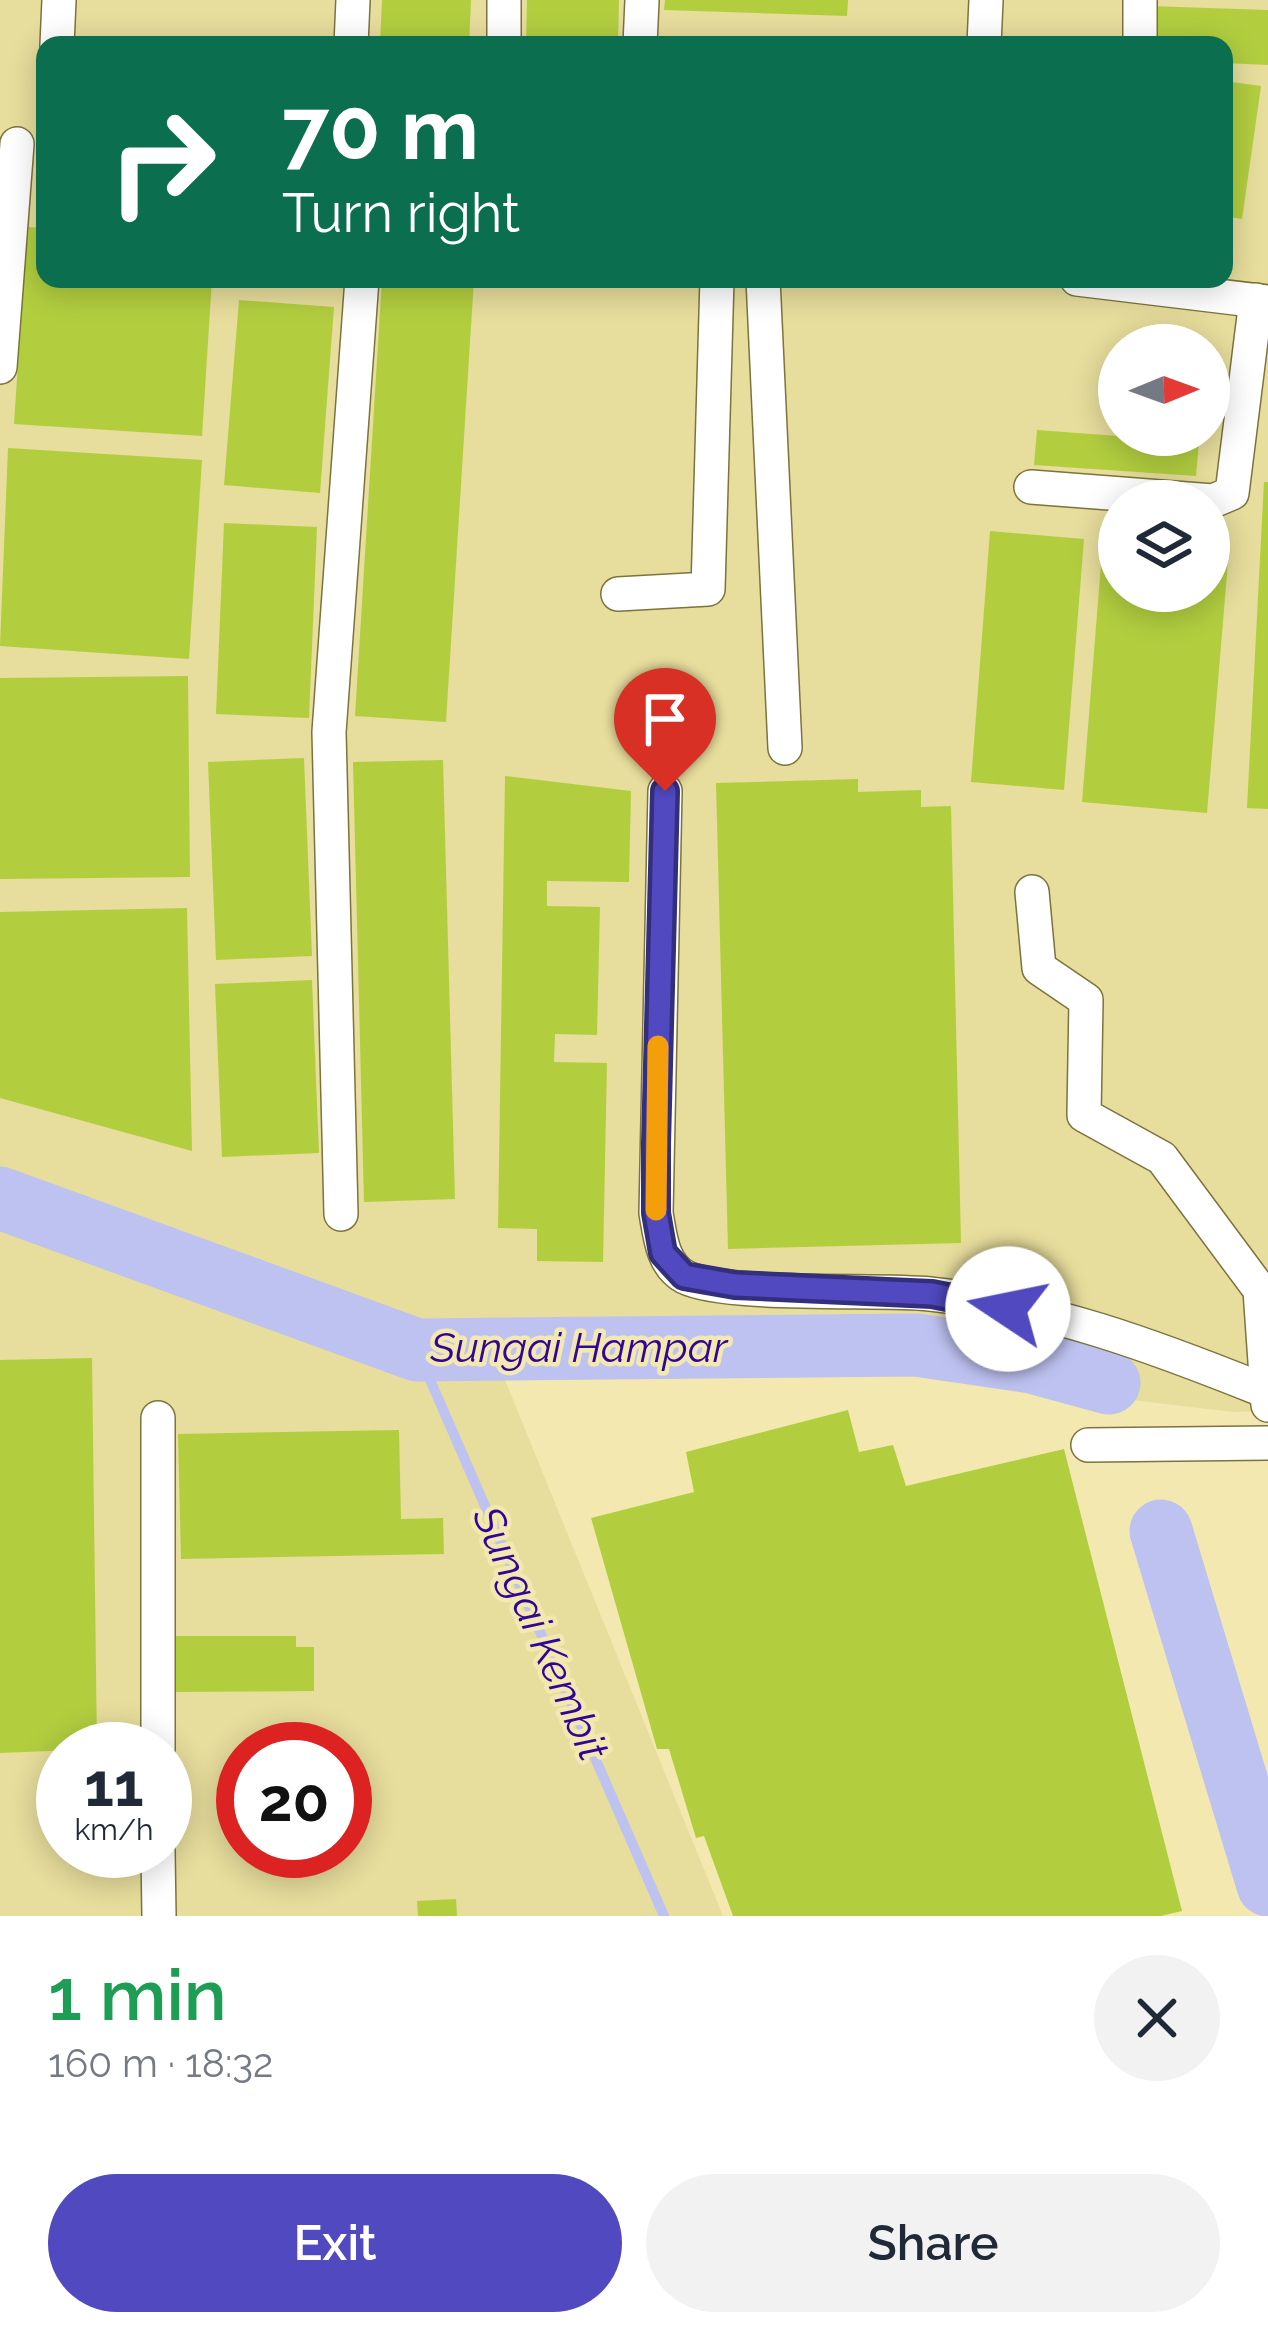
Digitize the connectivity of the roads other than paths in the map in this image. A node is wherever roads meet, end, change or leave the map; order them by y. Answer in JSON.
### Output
{"nodes":[{"id":1,"x":59,"y":0,"type":"edge"},
{"id":2,"x":353,"y":0,"type":"edge"},
{"id":3,"x":504,"y":0,"type":"edge"},
{"id":4,"x":642,"y":0,"type":"edge"},
{"id":5,"x":986,"y":0,"type":"edge"},
{"id":6,"x":1140,"y":0,"type":"edge"},
{"id":7,"x":57,"y":36,"type":"edge"},
{"id":8,"x":351,"y":36,"type":"edge"},
{"id":9,"x":503,"y":36,"type":"edge"},
{"id":10,"x":640,"y":36,"type":"edge"},
{"id":11,"x":984,"y":36,"type":"edge"},
{"id":12,"x":1140,"y":36,"type":"edge"},
{"id":13,"x":21,"y":145,"type":"edge"},
{"id":14,"x":361,"y":288,"type":"edge"},
{"id":15,"x":717,"y":288,"type":"edge"},
{"id":16,"x":763,"y":288,"type":"edge"},
{"id":17,"x":1172,"y":288,"type":"edge"},
{"id":18,"x":1262,"y":301,"type":"edge"},
{"id":19,"x":0,"y":367,"type":"edge"},
{"id":20,"x":1031,"y":487,"type":"dead end"},
{"id":21,"x":617,"y":594,"type":"dead end"},
{"id":22,"x":785,"y":748,"type":"dead end"},
{"id":23,"x":665,"y":791,"type":"dead end"},
{"id":24,"x":1032,"y":892,"type":"dead end"},
{"id":25,"x":341,"y":1214,"type":"dead end"},
{"id":26,"x":1266,"y":1397,"type":"edge"},
{"id":27,"x":158,"y":1418,"type":"dead end"},
{"id":28,"x":1268,"y":1443,"type":"edge"},
{"id":29,"x":1088,"y":1445,"type":"dead end"},
{"id":30,"x":158,"y":1722,"type":"edge"},
{"id":31,"x":158,"y":1878,"type":"edge"},
{"id":32,"x":159,"y":1916,"type":"edge"}],
"edges":[{"from":1,"to":7,"type":"street"},
{"from":2,"to":8,"type":"street"},
{"from":3,"to":9,"type":"street"},
{"from":4,"to":10,"type":"street"},
{"from":5,"to":11,"type":"street"},
{"from":6,"to":12,"type":"street"},
{"from":13,"to":19,"type":"street"},
{"from":14,"to":25,"type":"street"},
{"from":15,"to":21,"type":"street"},
{"from":16,"to":22,"type":"street"},
{"from":17,"to":18,"type":"street"},
{"from":18,"to":20,"type":"street"},
{"from":23,"to":26,"type":"street"},
{"from":24,"to":26,"type":"street"},
{"from":27,"to":30,"type":"street"},
{"from":28,"to":29,"type":"street"},
{"from":31,"to":32,"type":"street"}]}
